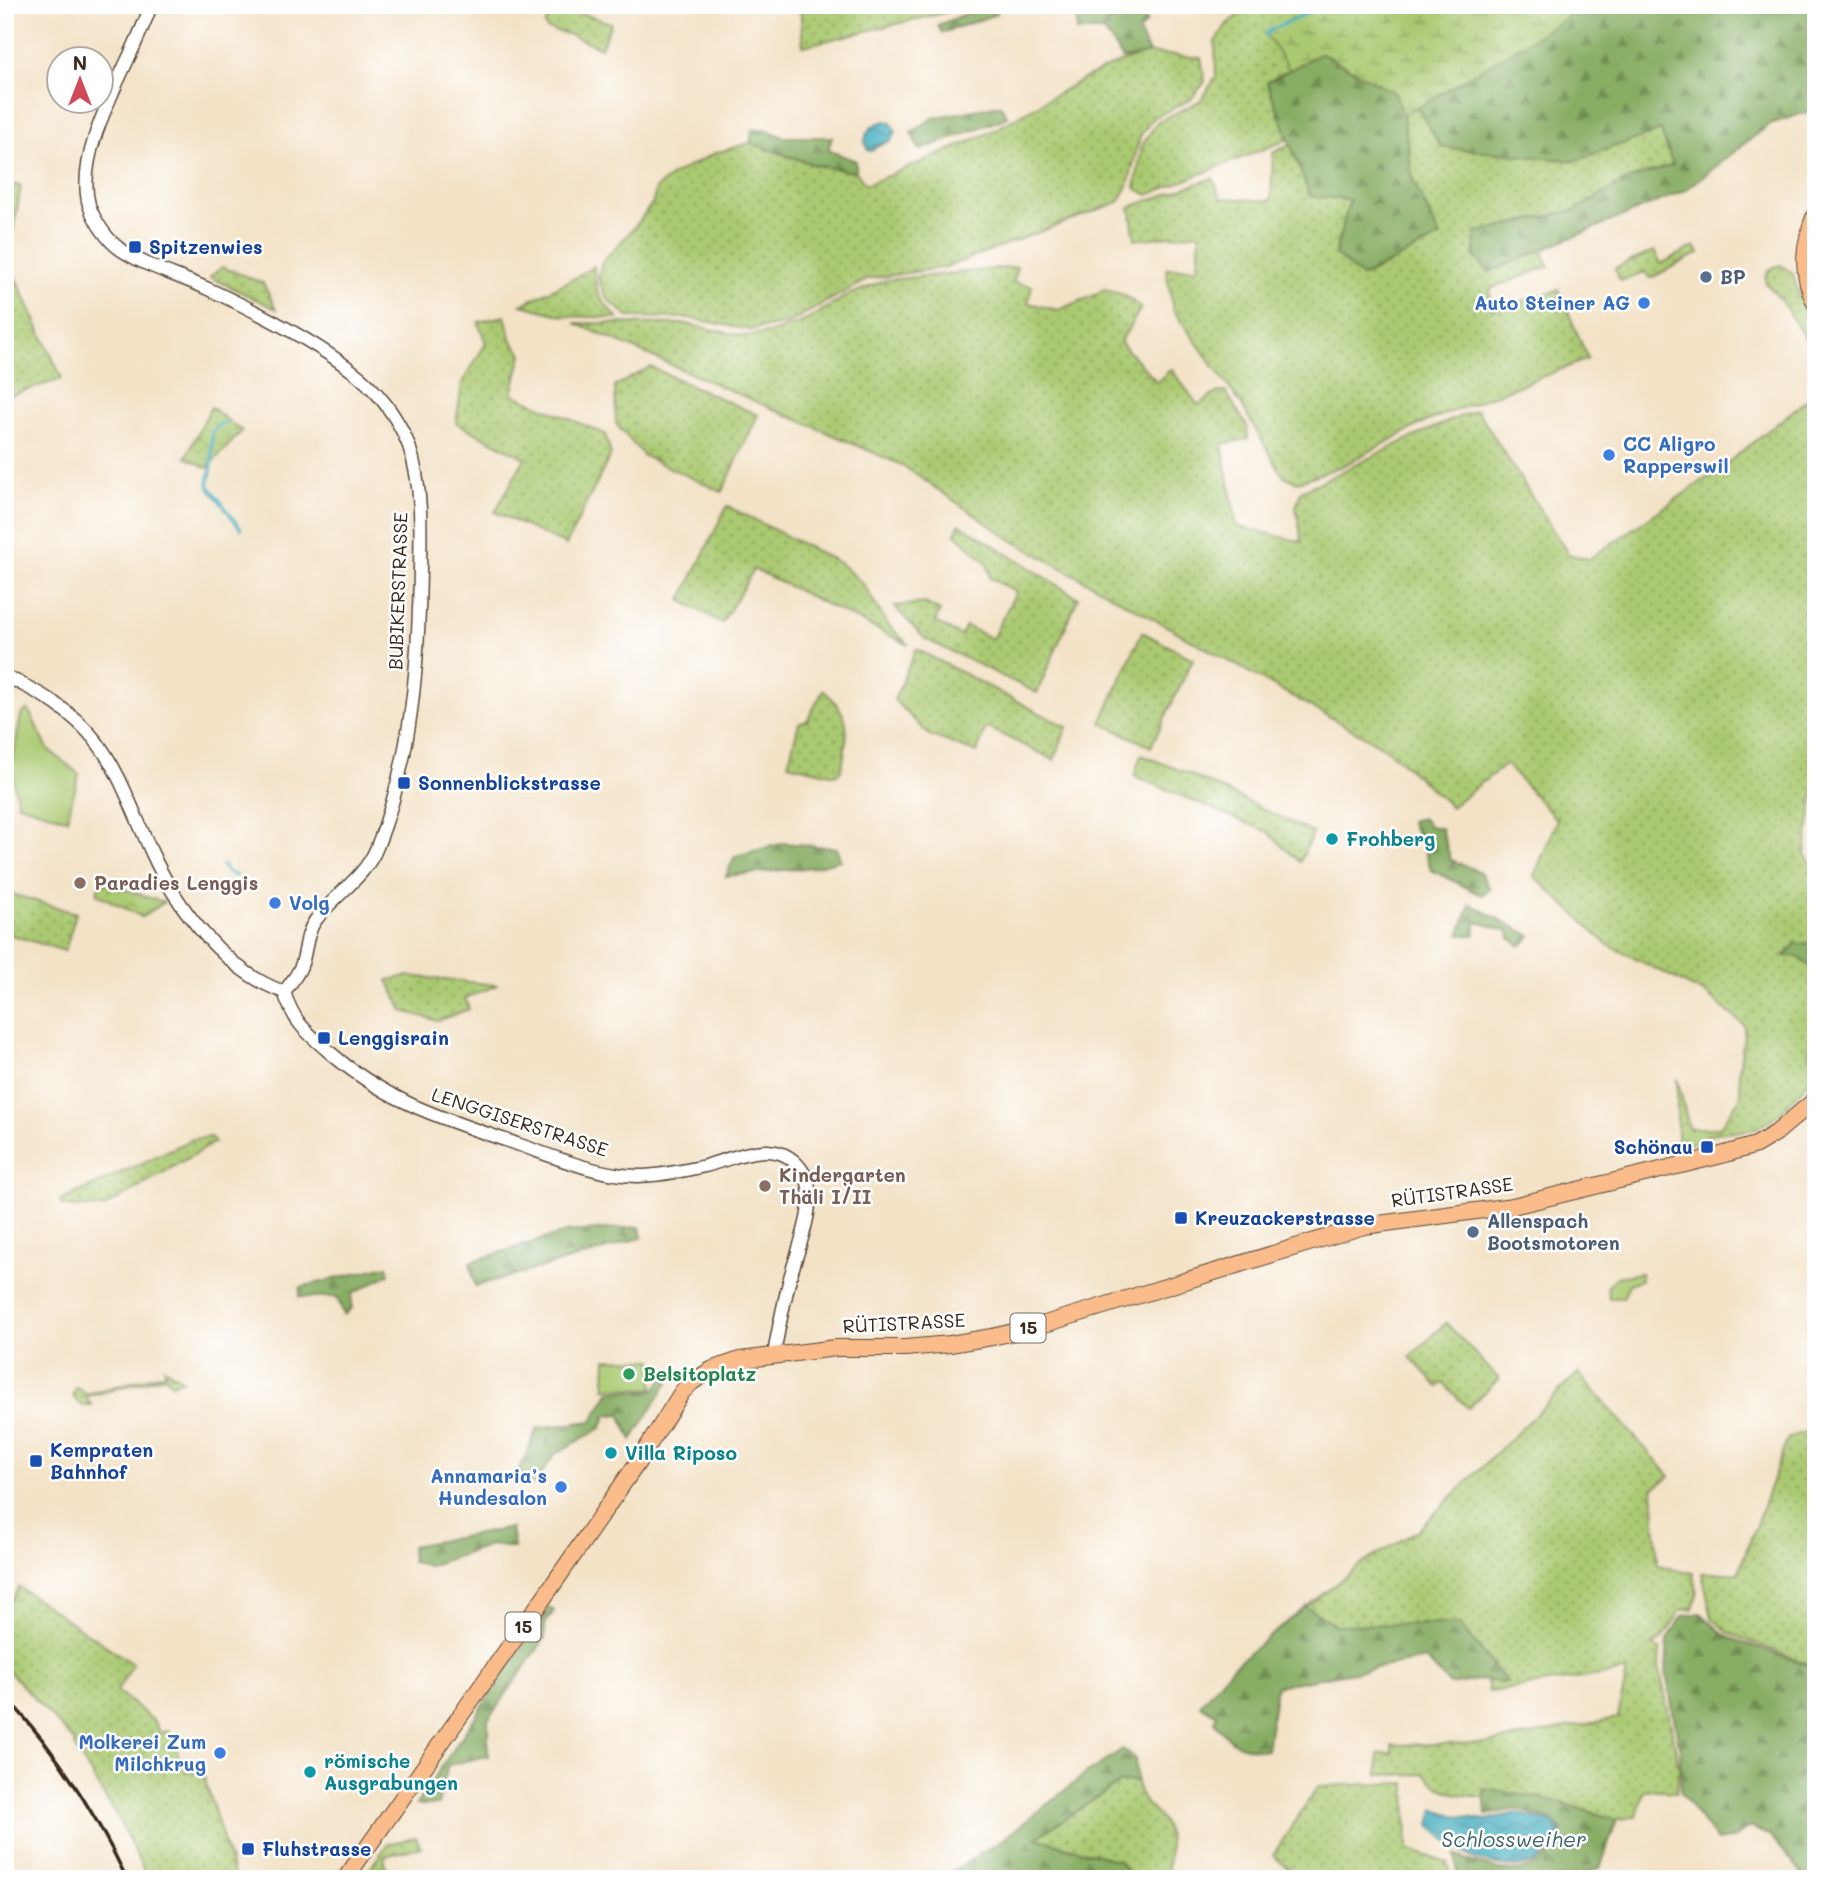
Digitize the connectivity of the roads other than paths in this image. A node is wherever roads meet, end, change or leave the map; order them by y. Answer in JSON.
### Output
{"nodes":[{"id":1,"x":151,"y":5,"type":"edge"},
{"id":2,"x":1816,"y":212,"type":"edge"},
{"id":3,"x":1816,"y":305,"type":"edge"},
{"id":4,"x":5,"y":676,"type":"edge"},
{"id":5,"x":284,"y":992,"type":"junction"},
{"id":6,"x":1816,"y":1098,"type":"edge"},
{"id":7,"x":774,"y":1355,"type":"junction"},
{"id":8,"x":345,"y":1879,"type":"edge"}],
"edges":[{"from":1,"to":5,"type":"street","name":"BUBIKERSTRASSE"},
{"from":2,"to":3,"type":"main road"},
{"from":4,"to":5,"type":"street"},
{"from":5,"to":7,"type":"street","name":"LENGGISERSTRASSE"},
{"from":6,"to":7,"type":"main road","name":"RÜTISTRASSE","number":"15"},
{"from":7,"to":8,"type":"main road","name":"RÜTISTRASSE","number":"15"}]}
